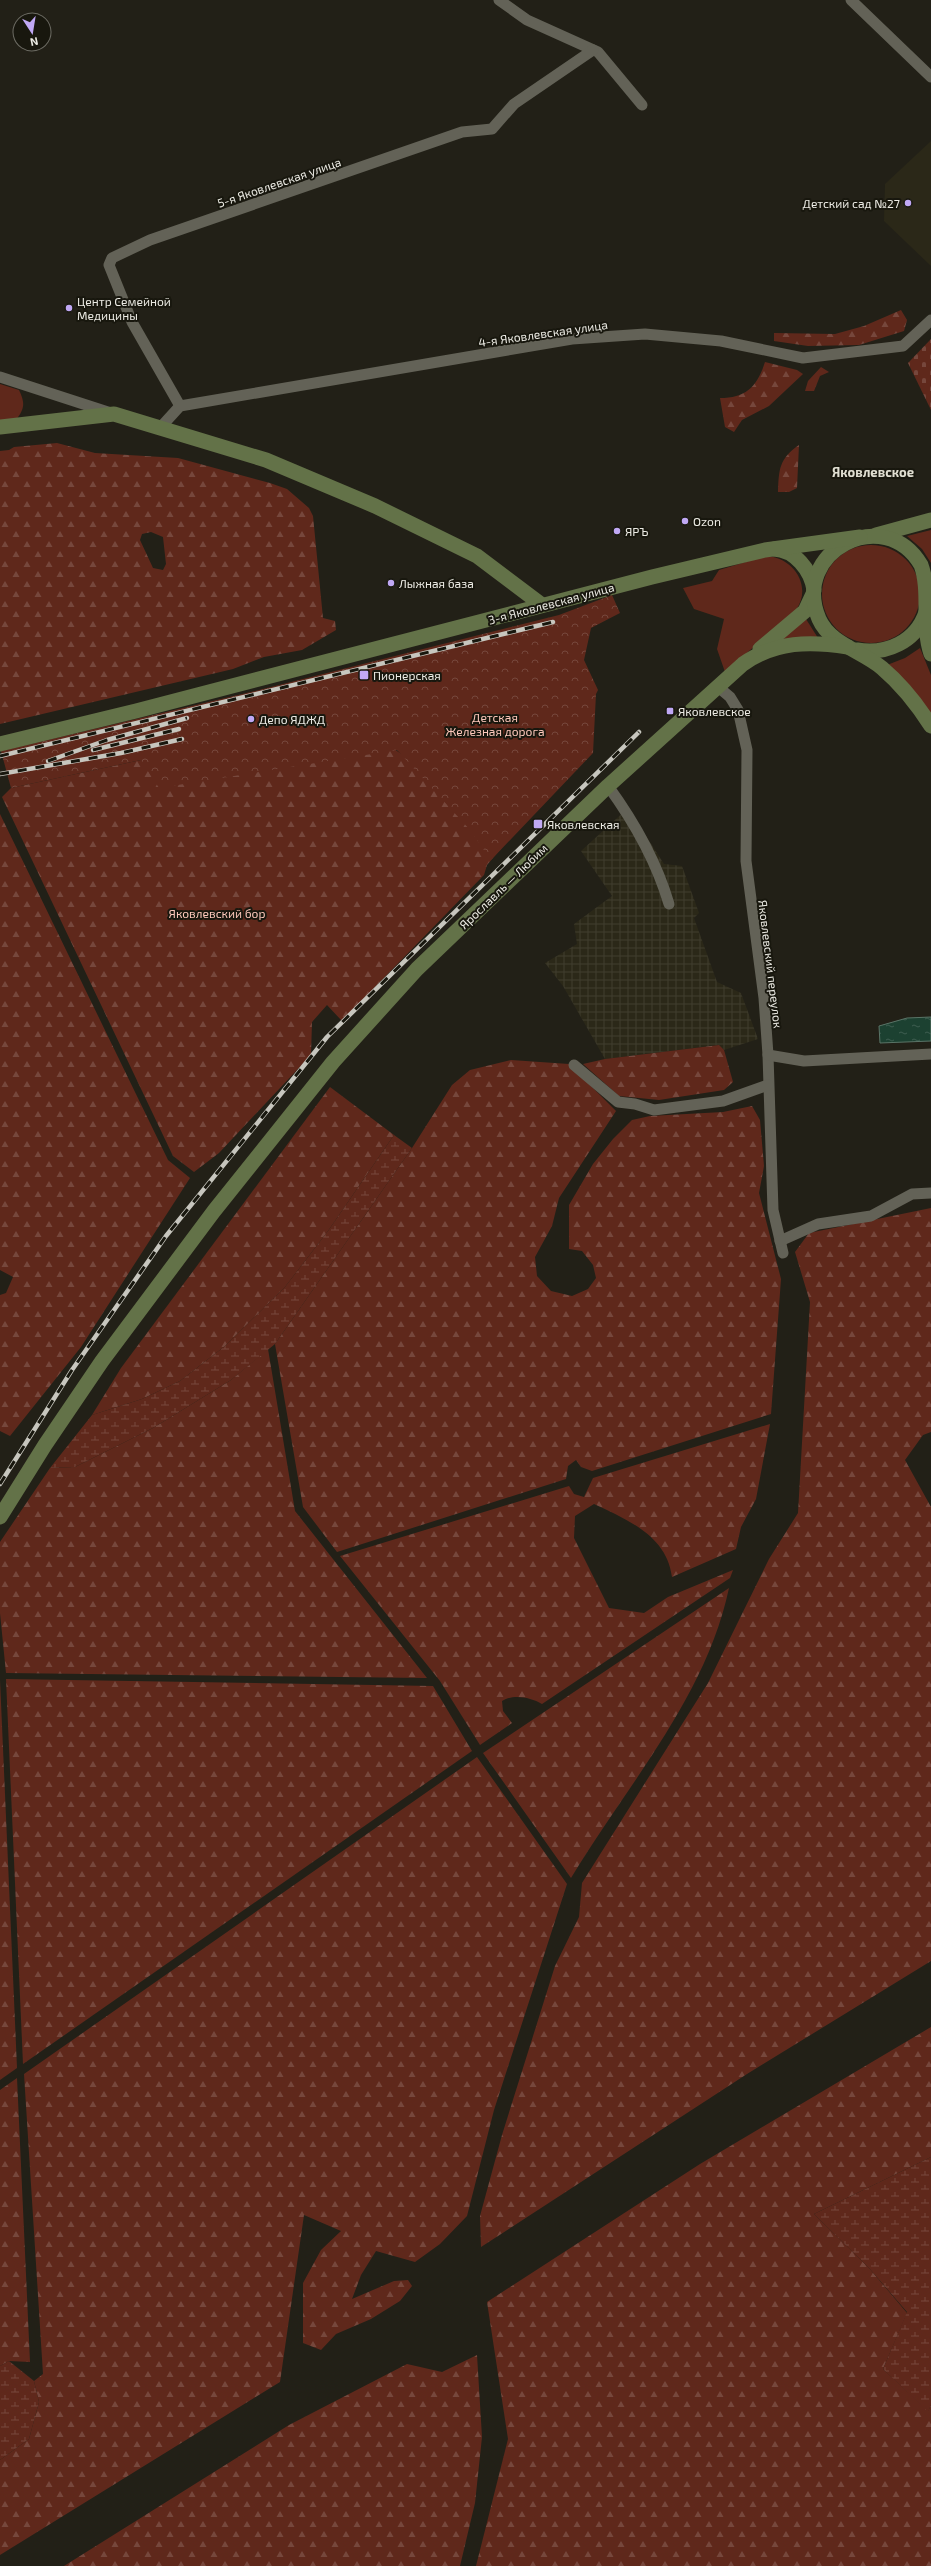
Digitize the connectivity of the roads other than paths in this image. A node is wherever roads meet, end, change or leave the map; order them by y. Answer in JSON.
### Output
{"nodes":[{"id":1,"x":499,"y":0,"type":"edge"},
{"id":2,"x":851,"y":0,"type":"edge"},
{"id":3,"x":593,"y":50,"type":"junction"},
{"id":4,"x":931,"y":77,"type":"edge"},
{"id":5,"x":642,"y":105,"type":"dead end"},
{"id":6,"x":931,"y":320,"type":"edge"},
{"id":7,"x":0,"y":377,"type":"edge"},
{"id":8,"x":180,"y":406,"type":"junction"},
{"id":9,"x":114,"y":414,"type":"junction"},
{"id":10,"x":0,"y":428,"type":"edge"},
{"id":11,"x":160,"y":428,"type":"junction"},
{"id":12,"x":931,"y":520,"type":"edge"},
{"id":13,"x":864,"y":537,"type":"junction"},
{"id":14,"x":765,"y":550,"type":"junction"},
{"id":15,"x":813,"y":592,"type":"junction"},
{"id":16,"x":929,"y":600,"type":"edge"},
{"id":17,"x":542,"y":605,"type":"junction"},
{"id":18,"x":851,"y":648,"type":"junction"},
{"id":19,"x":931,"y":654,"type":"edge"},
{"id":20,"x":743,"y":664,"type":"junction"},
{"id":21,"x":717,"y":686,"type":"junction"},
{"id":22,"x":931,"y":726,"type":"edge"},
{"id":23,"x":0,"y":744,"type":"edge"},
{"id":24,"x":608,"y":786,"type":"junction"},
{"id":25,"x":669,"y":904,"type":"dead end"},
{"id":26,"x":931,"y":1054,"type":"edge"},
{"id":27,"x":768,"y":1055,"type":"junction"},
{"id":28,"x":574,"y":1065,"type":"dead end"},
{"id":29,"x":768,"y":1085,"type":"junction"},
{"id":30,"x":931,"y":1193,"type":"edge"},
{"id":31,"x":780,"y":1240,"type":"junction"},
{"id":32,"x":783,"y":1253,"type":"dead end"},
{"id":33,"x":0,"y":1517,"type":"edge"}],
"edges":[{"from":1,"to":3,"type":"street"},
{"from":2,"to":4,"type":"street"},
{"from":3,"to":5,"type":"street"},
{"from":3,"to":8,"type":"street","name":"5-я Яковлевская улица"},
{"from":6,"to":8,"type":"street","name":"4-я Яковлевская улица"},
{"from":7,"to":9,"type":"street"},
{"from":8,"to":11,"type":"street"},
{"from":9,"to":10,"type":"main road"},
{"from":9,"to":11,"type":"main road"},
{"from":11,"to":17,"type":"main road"},
{"from":12,"to":13,"type":"main road"},
{"from":13,"to":14,"type":"main road","name":"3-я Яковлевская улица"},
{"from":13,"to":15,"type":"main road"},
{"from":13,"to":16,"type":"main road"},
{"from":14,"to":15,"type":"main road","name":"3-я Яковлевская улица"},
{"from":14,"to":17,"type":"main road","name":"3-я Яковлевская улица"},
{"from":15,"to":18,"type":"main road"},
{"from":15,"to":20,"type":"main road"},
{"from":16,"to":18,"type":"main road"},
{"from":16,"to":19,"type":"main road"},
{"from":17,"to":23,"type":"main road","name":"3-я Яковлевская улица"},
{"from":18,"to":20,"type":"main road","name":"Ярославль — Любим"},
{"from":18,"to":22,"type":"main road"},
{"from":20,"to":21,"type":"main road","name":"Ярославль — Любим"},
{"from":21,"to":24,"type":"main road","name":"Ярославль — Любим"},
{"from":21,"to":27,"type":"street","name":"Яковлевский переулок"},
{"from":24,"to":25,"type":"street"},
{"from":24,"to":33,"type":"main road","name":"Ярославль — Любим"},
{"from":26,"to":27,"type":"street"},
{"from":27,"to":29,"type":"street","name":"Яковлевский переулок"},
{"from":28,"to":29,"type":"street"},
{"from":29,"to":31,"type":"street","name":"Яковлевский переулок"},
{"from":30,"to":31,"type":"street"},
{"from":31,"to":32,"type":"street","name":"Яковлевский переулок"}]}
